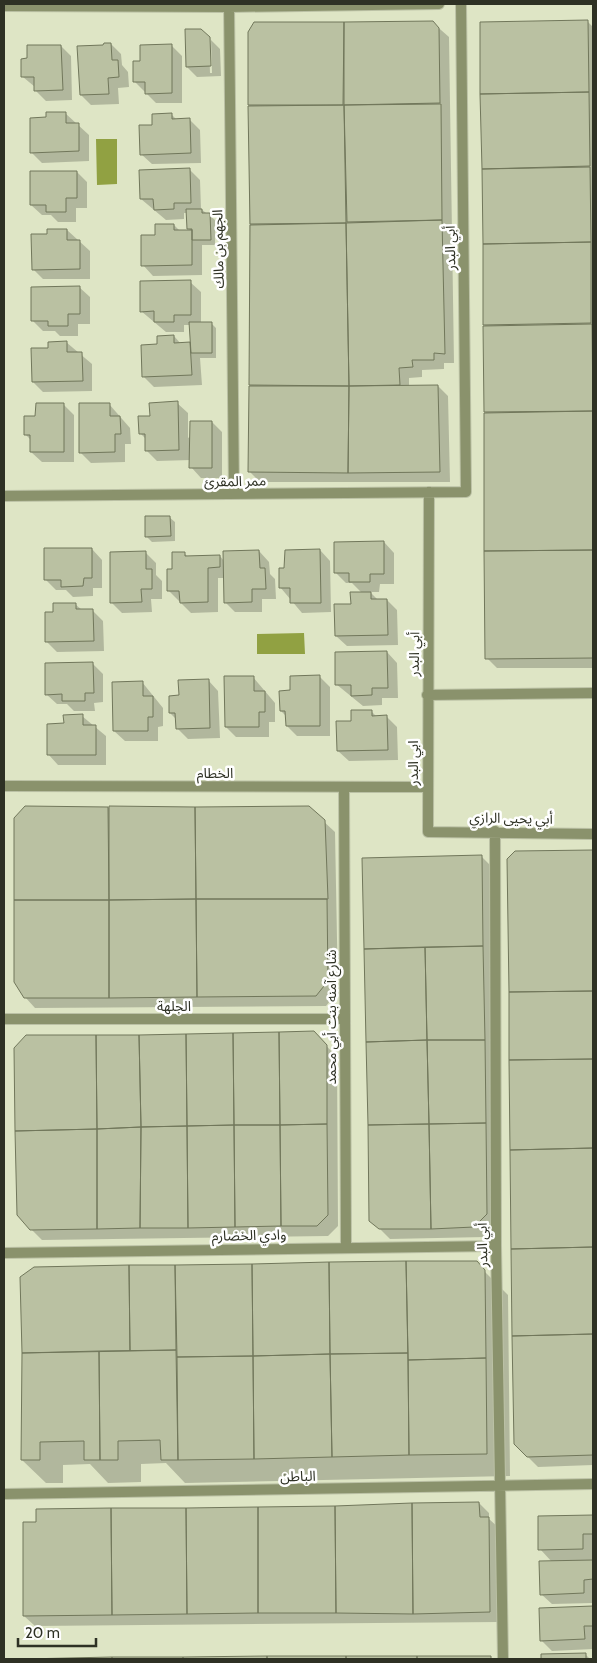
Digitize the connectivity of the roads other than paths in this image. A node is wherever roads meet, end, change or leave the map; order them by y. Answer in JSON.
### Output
{"nodes":[{"id":1,"x":439,"y":4,"type":"edge"},
{"id":2,"x":461,"y":4,"type":"edge"},
{"id":3,"x":229,"y":5,"type":"edge"},
{"id":4,"x":4,"y":6,"type":"edge"},
{"id":5,"x":429,"y":492,"type":"junction"},
{"id":6,"x":466,"y":492,"type":"joint"},
{"id":7,"x":234,"y":494,"type":"junction"},
{"id":8,"x":4,"y":496,"type":"edge"},
{"id":9,"x":593,"y":693,"type":"edge"},
{"id":10,"x":427,"y":695,"type":"junction"},
{"id":11,"x":4,"y":786,"type":"edge"},
{"id":12,"x":427,"y":787,"type":"junction"},
{"id":13,"x":344,"y":788,"type":"junction"},
{"id":14,"x":495,"y":831,"type":"junction"},
{"id":15,"x":428,"y":832,"type":"joint"},
{"id":16,"x":593,"y":834,"type":"edge"},
{"id":17,"x":4,"y":1019,"type":"edge"},
{"id":18,"x":344,"y":1019,"type":"junction"},
{"id":19,"x":496,"y":1246,"type":"junction"},
{"id":20,"x":346,"y":1247,"type":"junction"},
{"id":21,"x":4,"y":1253,"type":"edge"},
{"id":22,"x":593,"y":1484,"type":"edge"},
{"id":23,"x":501,"y":1487,"type":"junction"},
{"id":24,"x":4,"y":1494,"type":"edge"},
{"id":25,"x":503,"y":1659,"type":"edge"}],
"edges":[{"from":1,"to":3,"type":"street"},
{"from":2,"to":6,"type":"street","name":"أبي البدر"},
{"from":3,"to":4,"type":"street"},
{"from":3,"to":7,"type":"street","name":"الجهم بن مالك"},
{"from":5,"to":6,"type":"street","name":"ممر المقرئ"},
{"from":5,"to":7,"type":"street","name":"ممر المقرئ"},
{"from":5,"to":10,"type":"street","name":"أبي البدر"},
{"from":7,"to":8,"type":"street","name":"ممر المقرئ"},
{"from":9,"to":10,"type":"street"},
{"from":10,"to":12,"type":"street","name":"ابي البدر"},
{"from":11,"to":13,"type":"street","name":"الخطام"},
{"from":12,"to":13,"type":"street","name":"الخطام"},
{"from":12,"to":15,"type":"street","name":"ابي البدر"},
{"from":13,"to":18,"type":"street","name":"شارع آمنه بنت أبي محمد"},
{"from":14,"to":15,"type":"street","name":"أبي يحيى الرازي"},
{"from":14,"to":16,"type":"street","name":"أبي يحيى الرازي"},
{"from":14,"to":19,"type":"street","name":"أبي البدر"},
{"from":17,"to":18,"type":"street","name":"الجلهة"},
{"from":18,"to":20,"type":"street","name":"شارع آمنه بنت أبي محمد"},
{"from":19,"to":20,"type":"street","name":"وادي الخضارم"},
{"from":19,"to":23,"type":"street","name":"أبي البدر"},
{"from":20,"to":21,"type":"street","name":"وادي الخضارم"},
{"from":22,"to":23,"type":"street","name":"الباطن"},
{"from":23,"to":24,"type":"street","name":"الباطن"},
{"from":23,"to":25,"type":"street","name":"أبي البدر"}]}
